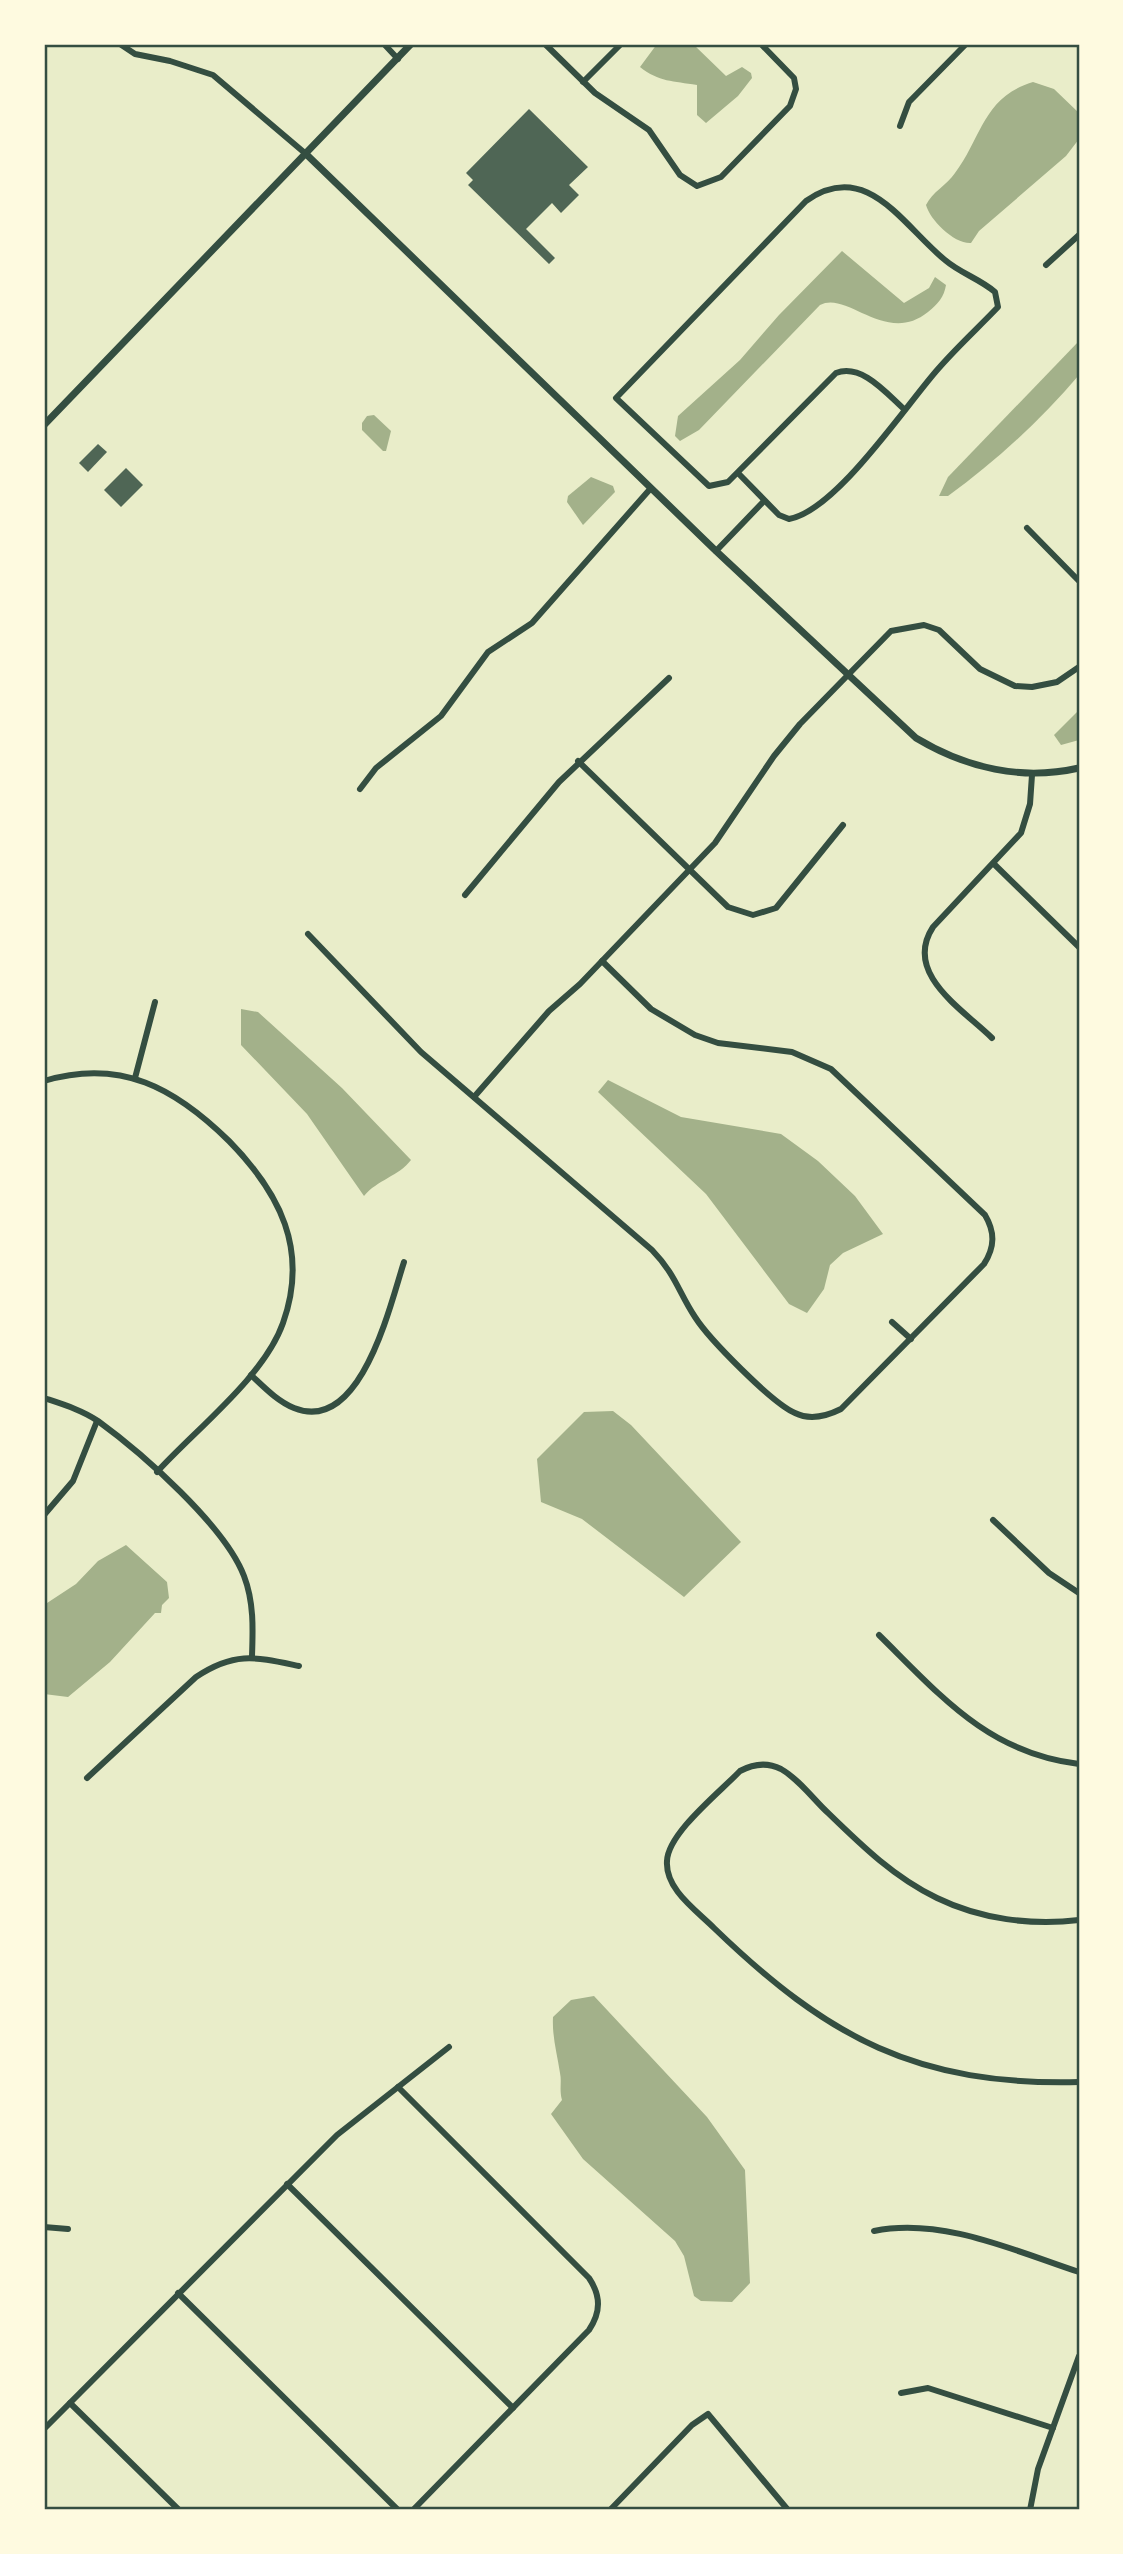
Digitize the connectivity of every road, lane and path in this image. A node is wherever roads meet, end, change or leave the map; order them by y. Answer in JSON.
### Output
{"nodes":[{"id":1,"x":120,"y":44,"type":"edge"},
{"id":2,"x":384,"y":44,"type":"edge"},
{"id":3,"x":411,"y":44,"type":"edge"},
{"id":4,"x":545,"y":44,"type":"edge"},
{"id":5,"x":621,"y":44,"type":"edge"},
{"id":6,"x":761,"y":44,"type":"edge"},
{"id":7,"x":967,"y":44,"type":"edge"},
{"id":8,"x":398,"y":59,"type":"junction"},
{"id":9,"x":583,"y":82,"type":"junction"},
{"id":10,"x":900,"y":126,"type":"dead end"},
{"id":11,"x":306,"y":154,"type":"junction"},
{"id":12,"x":1079,"y":234,"type":"edge"},
{"id":13,"x":1046,"y":265,"type":"dead end"},
{"id":14,"x":905,"y":410,"type":"junction"},
{"id":15,"x":44,"y":425,"type":"edge"},
{"id":16,"x":738,"y":472,"type":"junction"},
{"id":17,"x":651,"y":488,"type":"junction"},
{"id":18,"x":764,"y":501,"type":"junction"},
{"id":19,"x":1027,"y":528,"type":"dead end"},
{"id":20,"x":716,"y":551,"type":"junction"},
{"id":21,"x":1079,"y":581,"type":"edge"},
{"id":22,"x":1079,"y":667,"type":"edge"},
{"id":23,"x":846,"y":675,"type":"junction"},
{"id":24,"x":669,"y":678,"type":"dead end"},
{"id":25,"x":578,"y":761,"type":"junction"},
{"id":26,"x":1079,"y":768,"type":"edge"},
{"id":27,"x":1032,"y":775,"type":"junction"},
{"id":28,"x":360,"y":789,"type":"dead end"},
{"id":29,"x":843,"y":825,"type":"dead end"},
{"id":30,"x":994,"y":864,"type":"junction"},
{"id":31,"x":690,"y":871,"type":"junction"},
{"id":32,"x":465,"y":895,"type":"dead end"},
{"id":33,"x":307,"y":934,"type":"dead end"},
{"id":34,"x":1079,"y":947,"type":"edge"},
{"id":35,"x":602,"y":961,"type":"junction"},
{"id":36,"x":155,"y":1002,"type":"dead end"},
{"id":37,"x":992,"y":1038,"type":"dead end"},
{"id":38,"x":135,"y":1078,"type":"junction"},
{"id":39,"x":44,"y":1081,"type":"edge"},
{"id":40,"x":474,"y":1097,"type":"junction"},
{"id":41,"x":404,"y":1262,"type":"dead end"},
{"id":42,"x":892,"y":1322,"type":"dead end"},
{"id":43,"x":911,"y":1339,"type":"junction"},
{"id":44,"x":251,"y":1376,"type":"junction"},
{"id":45,"x":44,"y":1398,"type":"edge"},
{"id":46,"x":97,"y":1421,"type":"junction"},
{"id":47,"x":157,"y":1472,"type":"junction"},
{"id":48,"x":44,"y":1515,"type":"edge"},
{"id":49,"x":993,"y":1520,"type":"dead end"},
{"id":50,"x":1079,"y":1593,"type":"edge"},
{"id":51,"x":879,"y":1635,"type":"dead end"},
{"id":52,"x":252,"y":1656,"type":"junction"},
{"id":53,"x":299,"y":1666,"type":"dead end"},
{"id":54,"x":1079,"y":1764,"type":"edge"},
{"id":55,"x":87,"y":1778,"type":"dead end"},
{"id":56,"x":1079,"y":1920,"type":"edge"},
{"id":57,"x":449,"y":2047,"type":"dead end"},
{"id":58,"x":1079,"y":2082,"type":"edge"},
{"id":59,"x":397,"y":2087,"type":"junction"},
{"id":60,"x":287,"y":2184,"type":"junction"},
{"id":61,"x":44,"y":2227,"type":"edge"},
{"id":62,"x":68,"y":2229,"type":"dead end"},
{"id":63,"x":874,"y":2231,"type":"dead end"},
{"id":64,"x":1079,"y":2273,"type":"edge"},
{"id":65,"x":178,"y":2293,"type":"junction"},
{"id":66,"x":1079,"y":2356,"type":"edge"},
{"id":67,"x":901,"y":2393,"type":"dead end"},
{"id":68,"x":70,"y":2403,"type":"junction"},
{"id":69,"x":513,"y":2408,"type":"junction"},
{"id":70,"x":1053,"y":2428,"type":"junction"},
{"id":71,"x":44,"y":2429,"type":"edge"},
{"id":72,"x":179,"y":2510,"type":"edge"},
{"id":73,"x":398,"y":2510,"type":"edge"},
{"id":74,"x":413,"y":2510,"type":"edge"},
{"id":75,"x":610,"y":2510,"type":"edge"},
{"id":76,"x":788,"y":2510,"type":"edge"},
{"id":77,"x":1030,"y":2510,"type":"edge"}],
"edges":[{"from":1,"to":11,"type":"street"},
{"from":2,"to":8,"type":"street"},
{"from":3,"to":8,"type":"street"},
{"from":4,"to":9,"type":"street"},
{"from":5,"to":9,"type":"street"},
{"from":6,"to":9,"type":"street"},
{"from":7,"to":10,"type":"street"},
{"from":8,"to":11,"type":"street"},
{"from":11,"to":15,"type":"street"},
{"from":11,"to":17,"type":"street"},
{"from":12,"to":13,"type":"street"},
{"from":14,"to":16,"type":"street"},
{"from":14,"to":16,"type":"street"},
{"from":14,"to":18,"type":"street"},
{"from":16,"to":18,"type":"street"},
{"from":17,"to":20,"type":"street"},
{"from":17,"to":28,"type":"street"},
{"from":18,"to":20,"type":"street"},
{"from":19,"to":21,"type":"street"},
{"from":20,"to":23,"type":"street"},
{"from":22,"to":23,"type":"street"},
{"from":23,"to":27,"type":"street"},
{"from":23,"to":31,"type":"street"},
{"from":24,"to":25,"type":"street"},
{"from":25,"to":31,"type":"street"},
{"from":25,"to":32,"type":"street"},
{"from":26,"to":27,"type":"street"},
{"from":27,"to":30,"type":"street"},
{"from":29,"to":31,"type":"street"},
{"from":30,"to":34,"type":"street"},
{"from":30,"to":37,"type":"street"},
{"from":31,"to":35,"type":"street"},
{"from":33,"to":40,"type":"street"},
{"from":35,"to":40,"type":"street"},
{"from":35,"to":43,"type":"street"},
{"from":36,"to":38,"type":"street"},
{"from":38,"to":39,"type":"street"},
{"from":38,"to":44,"type":"street"},
{"from":40,"to":43,"type":"street"},
{"from":41,"to":44,"type":"street"},
{"from":42,"to":43,"type":"street"},
{"from":44,"to":47,"type":"street"},
{"from":45,"to":46,"type":"street"},
{"from":46,"to":47,"type":"street"},
{"from":46,"to":48,"type":"street"},
{"from":47,"to":52,"type":"street"},
{"from":49,"to":50,"type":"street"},
{"from":51,"to":54,"type":"street"},
{"from":52,"to":53,"type":"street"},
{"from":52,"to":55,"type":"street"},
{"from":56,"to":58,"type":"street"},
{"from":57,"to":59,"type":"street"},
{"from":59,"to":60,"type":"street"},
{"from":59,"to":69,"type":"street"},
{"from":60,"to":65,"type":"street"},
{"from":60,"to":69,"type":"street"},
{"from":61,"to":62,"type":"street"},
{"from":63,"to":64,"type":"street"},
{"from":65,"to":68,"type":"street"},
{"from":65,"to":73,"type":"street"},
{"from":66,"to":70,"type":"street"},
{"from":67,"to":70,"type":"street"},
{"from":68,"to":71,"type":"street"},
{"from":68,"to":72,"type":"street"},
{"from":69,"to":74,"type":"street"},
{"from":70,"to":77,"type":"street"},
{"from":75,"to":76,"type":"street"}]}
